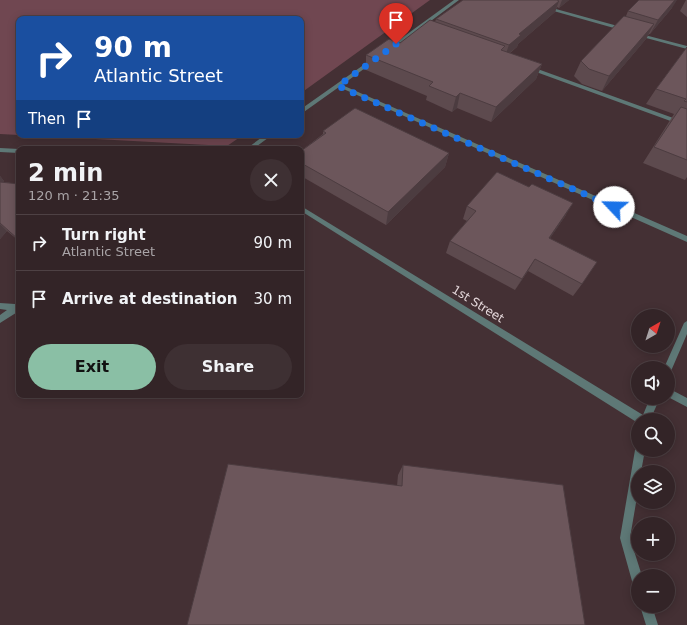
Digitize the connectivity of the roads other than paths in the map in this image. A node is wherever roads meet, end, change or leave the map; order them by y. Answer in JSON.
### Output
{"nodes":[{"id":1,"x":457,"y":0,"type":"edge"},
{"id":2,"x":536,"y":4,"type":"edge"},
{"id":3,"x":419,"y":28,"type":"junction"},
{"id":4,"x":426,"y":31,"type":"edge"},
{"id":5,"x":627,"y":31,"type":"edge"},
{"id":6,"x":634,"y":33,"type":"edge"},
{"id":7,"x":687,"y":48,"type":"edge"},
{"id":8,"x":388,"y":50,"type":"edge"},
{"id":9,"x":382,"y":55,"type":"edge"},
{"id":10,"x":523,"y":66,"type":"edge"},
{"id":11,"x":338,"y":86,"type":"junction"},
{"id":12,"x":304,"y":110,"type":"edge"},
{"id":13,"x":687,"y":125,"type":"edge"},
{"id":14,"x":265,"y":138,"type":"edge"},
{"id":15,"x":253,"y":146,"type":"edge"},
{"id":16,"x":0,"y":150,"type":"edge"},
{"id":17,"x":16,"y":151,"type":"edge"},
{"id":18,"x":304,"y":210,"type":"edge"},
{"id":19,"x":687,"y":238,"type":"edge"},
{"id":20,"x":0,"y":306,"type":"edge"},
{"id":21,"x":16,"y":307,"type":"edge"},
{"id":22,"x":16,"y":308,"type":"edge"},
{"id":23,"x":0,"y":320,"type":"edge"},
{"id":24,"x":687,"y":326,"type":"edge"},
{"id":25,"x":671,"y":361,"type":"edge"},
{"id":26,"x":675,"y":396,"type":"edge"},
{"id":27,"x":687,"y":402,"type":"edge"},
{"id":28,"x":633,"y":413,"type":"edge"},
{"id":29,"x":639,"y":457,"type":"edge"},
{"id":30,"x":634,"y":569,"type":"edge"},
{"id":31,"x":648,"y":613,"type":"edge"},
{"id":32,"x":652,"y":625,"type":"edge"}],
"edges":[{"from":1,"to":3,"type":"street"},
{"from":2,"to":5,"type":"street"},
{"from":3,"to":4,"type":"street"},
{"from":3,"to":8,"type":"street"},
{"from":6,"to":7,"type":"street"},
{"from":9,"to":11,"type":"street"},
{"from":10,"to":13,"type":"street"},
{"from":11,"to":12,"type":"street"},
{"from":11,"to":19,"type":"street"},
{"from":14,"to":15,"type":"street"},
{"from":16,"to":17,"type":"street"},
{"from":18,"to":28,"type":"street","name":"1st Street"},
{"from":20,"to":21,"type":"street"},
{"from":22,"to":23,"type":"street"},
{"from":24,"to":25,"type":"street"},
{"from":26,"to":27,"type":"street"},
{"from":29,"to":30,"type":"street"},
{"from":31,"to":32,"type":"street"}]}
